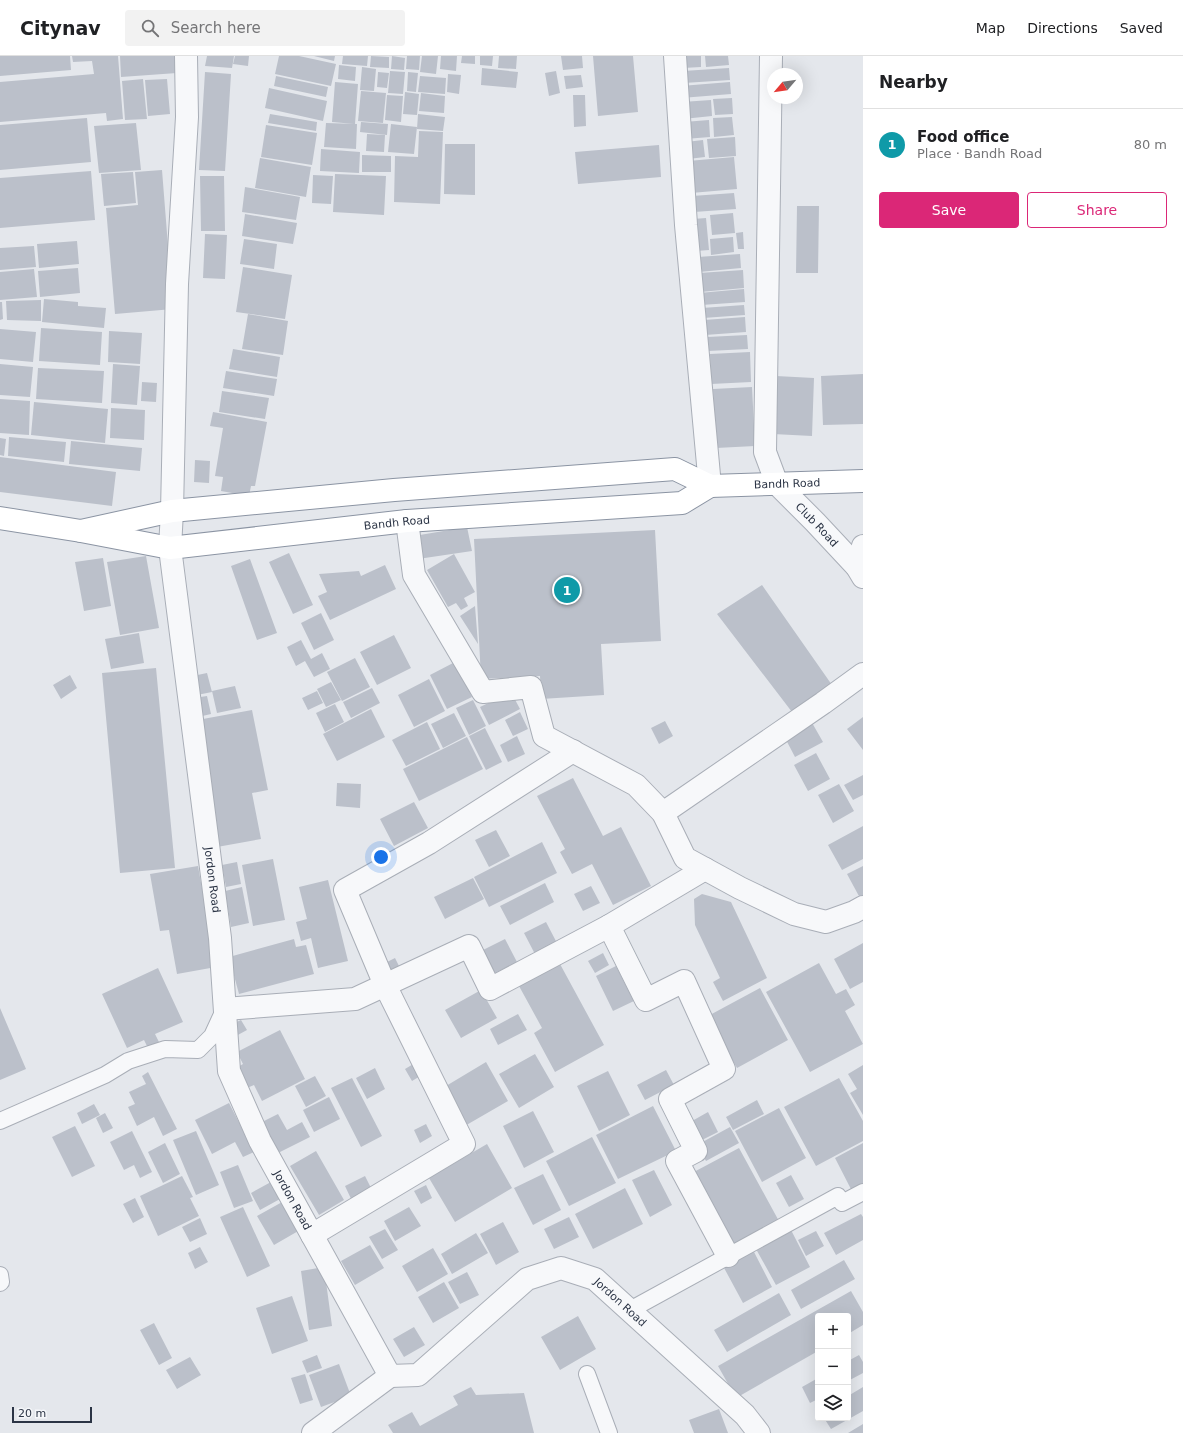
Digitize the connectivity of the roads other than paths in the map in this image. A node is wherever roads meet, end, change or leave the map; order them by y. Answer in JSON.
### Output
{"nodes":[{"id":1,"x":186,"y":56,"type":"edge"},
{"id":2,"x":675,"y":56,"type":"edge"},
{"id":3,"x":772,"y":56,"type":"edge"},
{"id":4,"x":863,"y":481,"type":"edge"},
{"id":5,"x":777,"y":484,"type":"junction"},
{"id":6,"x":710,"y":486,"type":"junction"},
{"id":7,"x":172,"y":511,"type":"junction"},
{"id":8,"x":0,"y":518,"type":"edge"},
{"id":9,"x":407,"y":521,"type":"junction"},
{"id":10,"x":80,"y":531,"type":"junction"},
{"id":11,"x":863,"y":546,"type":"edge"},
{"id":12,"x":170,"y":548,"type":"junction"},
{"id":13,"x":860,"y":572,"type":"edge"},
{"id":14,"x":863,"y":674,"type":"edge"},
{"id":15,"x":573,"y":751,"type":"junction"},
{"id":16,"x":663,"y":813,"type":"junction"},
{"id":17,"x":705,"y":869,"type":"junction"},
{"id":18,"x":863,"y":907,"type":"edge"},
{"id":19,"x":609,"y":926,"type":"junction"},
{"id":20,"x":385,"y":985,"type":"junction"},
{"id":21,"x":225,"y":1009,"type":"junction"},
{"id":22,"x":0,"y":1122,"type":"edge"},
{"id":23,"x":863,"y":1192,"type":"edge"},
{"id":24,"x":312,"y":1235,"type":"junction"},
{"id":25,"x":728,"y":1256,"type":"junction"},
{"id":26,"x":0,"y":1275,"type":"edge"},
{"id":27,"x":0,"y":1283,"type":"edge"},
{"id":28,"x":630,"y":1310,"type":"junction"},
{"id":29,"x":587,"y":1374,"type":"dead end"},
{"id":30,"x":390,"y":1376,"type":"junction"},
{"id":31,"x":313,"y":1433,"type":"edge"},
{"id":32,"x":608,"y":1433,"type":"edge"},
{"id":33,"x":758,"y":1433,"type":"edge"}],
"edges":[{"from":1,"to":7,"type":"street","name":"Jordon Road"},
{"from":2,"to":6,"type":"street"},
{"from":3,"to":5,"type":"street"},
{"from":4,"to":5,"type":"highway","name":"Bandh Road"},
{"from":5,"to":6,"type":"highway","name":"Bandh Road"},
{"from":5,"to":13,"type":"street","name":"Club Road"},
{"from":6,"to":7,"type":"highway","name":"Bandh Road"},
{"from":6,"to":9,"type":"highway","name":"Bandh Road"},
{"from":7,"to":10,"type":"highway","name":"Bandh Road"},
{"from":7,"to":12,"type":"street","name":"Jordon Road"},
{"from":8,"to":10,"type":"highway","name":"Bandh Road"},
{"from":9,"to":12,"type":"highway","name":"Bandh Road"},
{"from":9,"to":15,"type":"street"},
{"from":10,"to":12,"type":"highway","name":"Bandh Road"},
{"from":11,"to":13,"type":"street","name":"Club Road"},
{"from":12,"to":21,"type":"street","name":"Jordon Road"},
{"from":14,"to":16,"type":"street"},
{"from":15,"to":16,"type":"street"},
{"from":15,"to":20,"type":"street"},
{"from":16,"to":17,"type":"street"},
{"from":17,"to":18,"type":"street"},
{"from":17,"to":19,"type":"street"},
{"from":19,"to":20,"type":"street"},
{"from":19,"to":25,"type":"street"},
{"from":20,"to":21,"type":"street"},
{"from":20,"to":24,"type":"street"},
{"from":21,"to":22,"type":"lane"},
{"from":21,"to":24,"type":"street","name":"Jordon Road"},
{"from":23,"to":25,"type":"lane"},
{"from":24,"to":30,"type":"street","name":"Jordon Road"},
{"from":25,"to":28,"type":"lane"},
{"from":26,"to":27,"type":"lane"},
{"from":28,"to":30,"type":"street","name":"Jordon Road"},
{"from":28,"to":33,"type":"street","name":"Jordon Road"},
{"from":29,"to":32,"type":"lane"},
{"from":30,"to":31,"type":"street"}]}
